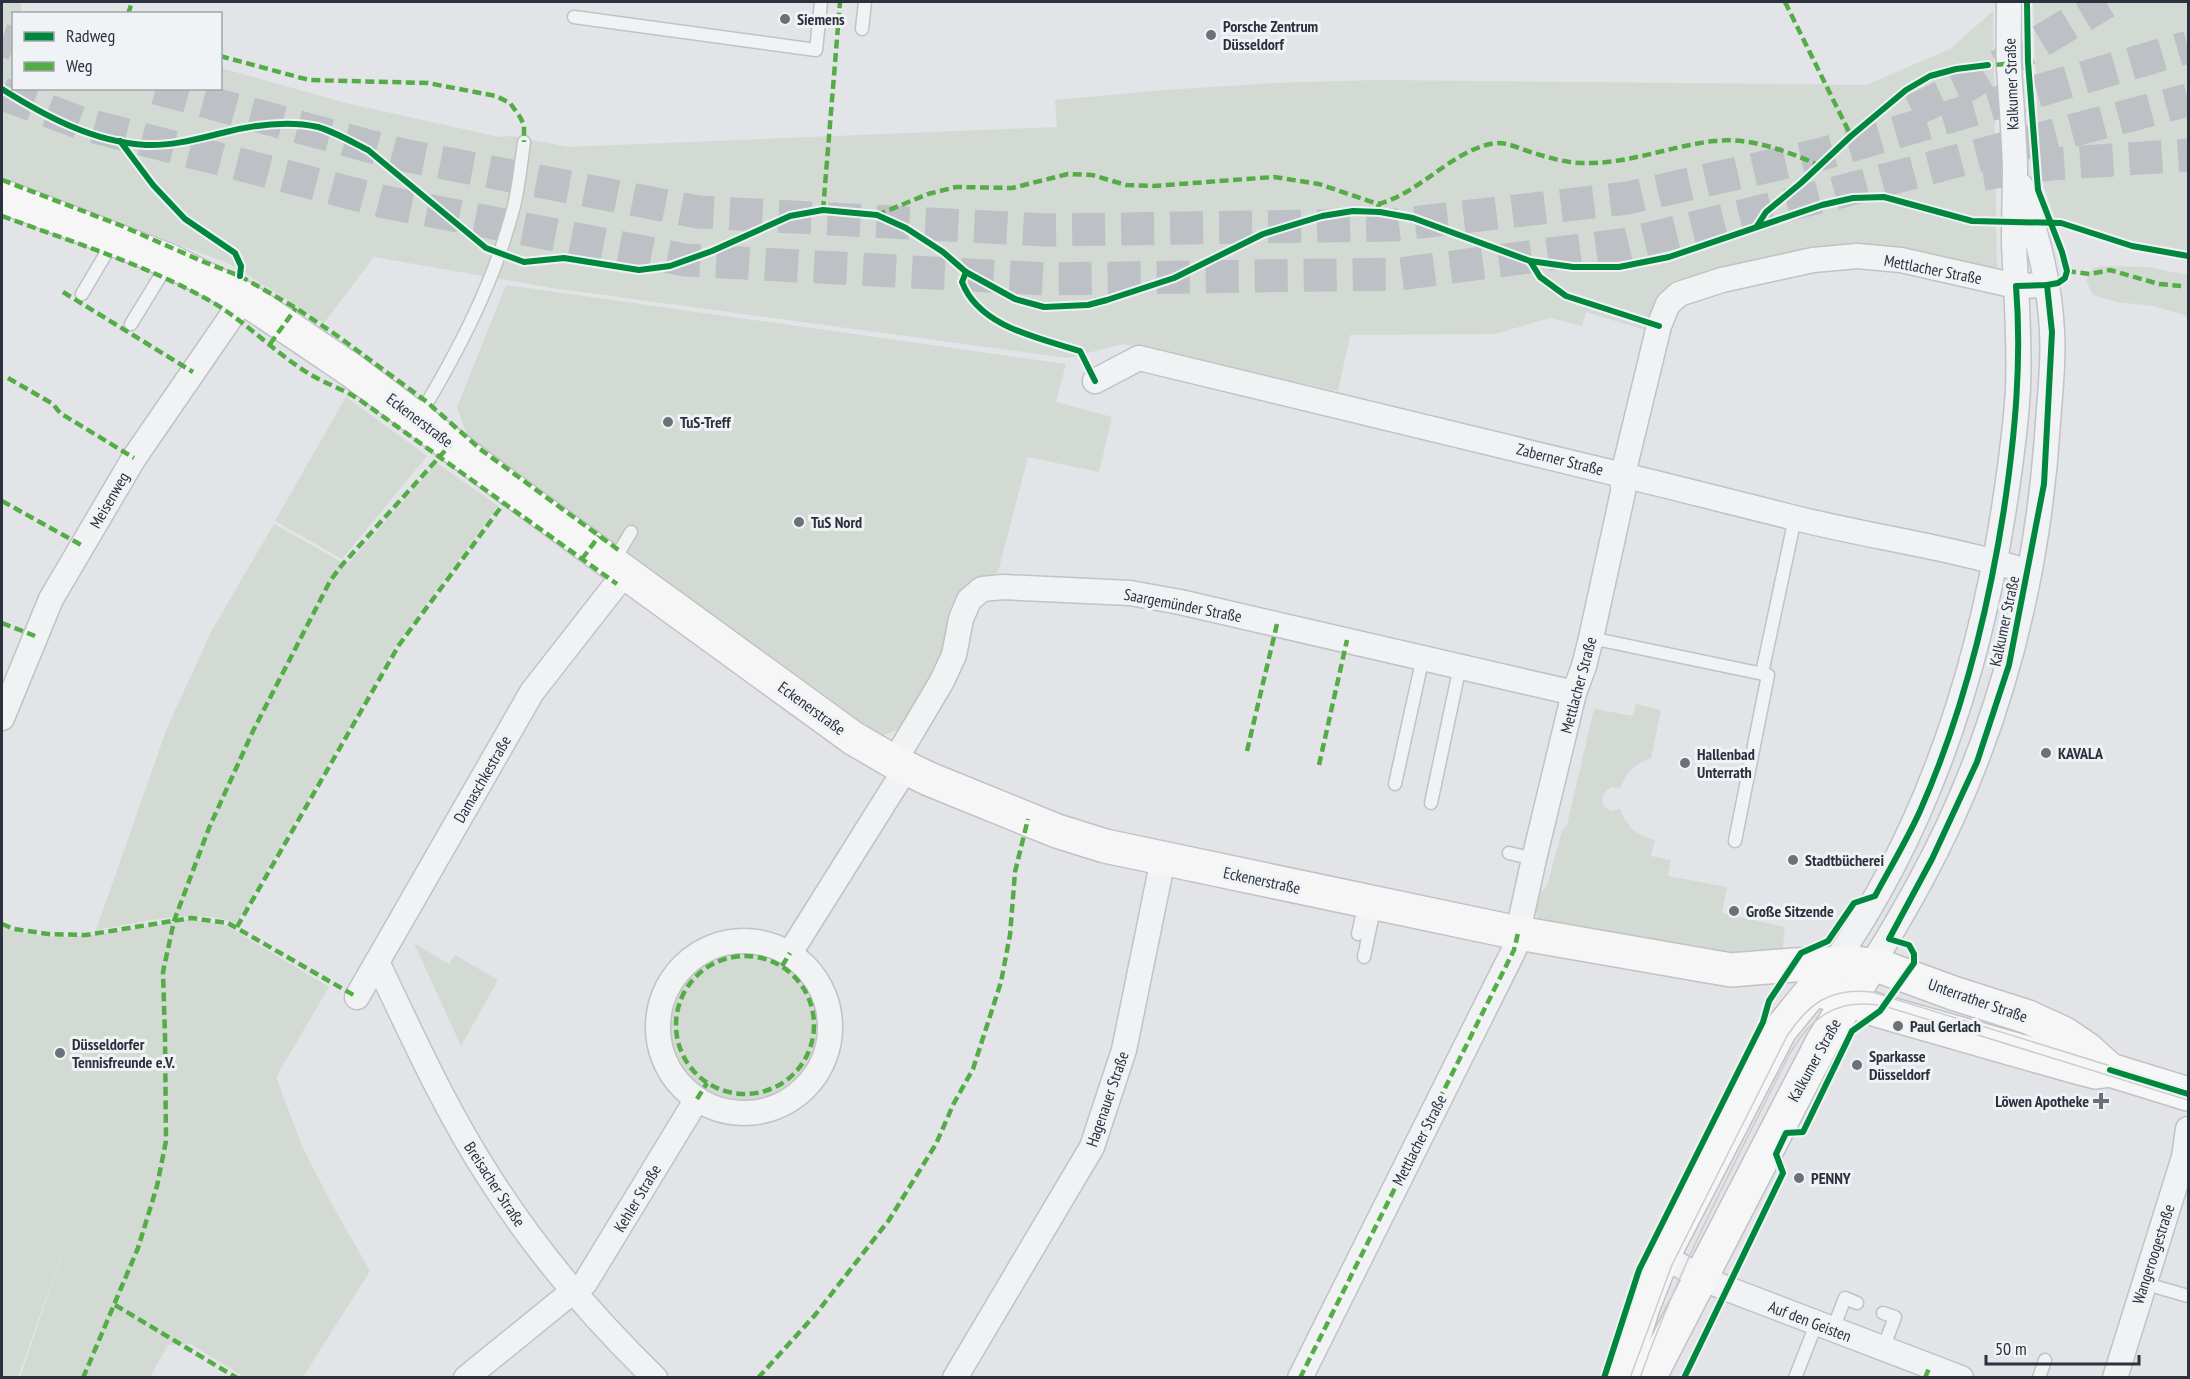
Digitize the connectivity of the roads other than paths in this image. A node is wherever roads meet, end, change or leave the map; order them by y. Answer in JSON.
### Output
{"nodes":[{"id":1,"x":821,"y":2,"type":"edge"},
{"id":2,"x":865,"y":2,"type":"edge"},
{"id":3,"x":2009,"y":2,"type":"edge"},
{"id":4,"x":574,"y":17,"type":"dead end"},
{"id":5,"x":862,"y":29,"type":"dead end"},
{"id":6,"x":524,"y":142,"type":"dead end"},
{"id":7,"x":2015,"y":166,"type":"junction"},
{"id":8,"x":2,"y":196,"type":"edge"},
{"id":9,"x":115,"y":239,"type":"junction"},
{"id":10,"x":170,"y":261,"type":"junction"},
{"id":11,"x":2047,"y":285,"type":"junction"},
{"id":12,"x":2016,"y":286,"type":"junction"},
{"id":13,"x":82,"y":294,"type":"dead end"},
{"id":14,"x":244,"y":298,"type":"junction"},
{"id":15,"x":131,"y":324,"type":"dead end"},
{"id":16,"x":1095,"y":381,"type":"dead end"},
{"id":17,"x":417,"y":418,"type":"junction"},
{"id":18,"x":1623,"y":474,"type":"junction"},
{"id":19,"x":1795,"y":518,"type":"junction"},
{"id":20,"x":631,"y":532,"type":"dead end"},
{"id":21,"x":1996,"y":562,"type":"junction"},
{"id":22,"x":619,"y":569,"type":"junction"},
{"id":23,"x":2029,"y":572,"type":"junction"},
{"id":24,"x":1591,"y":638,"type":"junction"},
{"id":25,"x":1423,"y":657,"type":"junction"},
{"id":26,"x":1460,"y":666,"type":"junction"},
{"id":27,"x":1762,"y":674,"type":"junction"},
{"id":28,"x":1574,"y":693,"type":"junction"},
{"id":29,"x":2,"y":718,"type":"edge"},
{"id":30,"x":900,"y":765,"type":"junction"},
{"id":31,"x":1395,"y":784,"type":"dead end"},
{"id":32,"x":1431,"y":802,"type":"dead end"},
{"id":33,"x":1735,"y":841,"type":"dead end"},
{"id":34,"x":1509,"y":853,"type":"dead end"},
{"id":35,"x":1534,"y":859,"type":"junction"},
{"id":36,"x":1163,"y":860,"type":"junction"},
{"id":37,"x":1370,"y":902,"type":"junction"},
{"id":38,"x":1518,"y":933,"type":"junction"},
{"id":39,"x":1358,"y":934,"type":"dead end"},
{"id":40,"x":790,"y":953,"type":"junction"},
{"id":41,"x":1364,"y":957,"type":"dead end"},
{"id":42,"x":378,"y":962,"type":"junction"},
{"id":43,"x":1833,"y":965,"type":"junction"},
{"id":44,"x":1871,"y":965,"type":"junction"},
{"id":45,"x":1731,"y":970,"type":"junction"},
{"id":46,"x":1778,"y":988,"type":"junction"},
{"id":47,"x":1812,"y":991,"type":"junction"},
{"id":48,"x":357,"y":997,"type":"dead end"},
{"id":49,"x":1848,"y":999,"type":"junction"},
{"id":50,"x":1780,"y":1030,"type":"junction"},
{"id":51,"x":2110,"y":1070,"type":"junction"},
{"id":52,"x":2188,"y":1095,"type":"edge"},
{"id":53,"x":697,"y":1099,"type":"junction"},
{"id":54,"x":2188,"y":1129,"type":"edge"},
{"id":55,"x":2186,"y":1158,"type":"edge"},
{"id":56,"x":1663,"y":1256,"type":"junction"},
{"id":57,"x":1702,"y":1278,"type":"junction"},
{"id":58,"x":2144,"y":1283,"type":"junction"},
{"id":59,"x":572,"y":1292,"type":"junction"},
{"id":60,"x":2188,"y":1296,"type":"edge"},
{"id":61,"x":1857,"y":1303,"type":"dead end"},
{"id":62,"x":1883,"y":1312,"type":"dead end"},
{"id":63,"x":1825,"y":1326,"type":"junction"},
{"id":64,"x":1883,"y":1349,"type":"junction"},
{"id":65,"x":2044,"y":1360,"type":"dead end"},
{"id":66,"x":1928,"y":1372,"type":"edge"},
{"id":67,"x":466,"y":1377,"type":"edge"},
{"id":68,"x":655,"y":1377,"type":"edge"},
{"id":69,"x":955,"y":1377,"type":"edge"},
{"id":70,"x":1300,"y":1377,"type":"edge"},
{"id":71,"x":1623,"y":1377,"type":"edge"},
{"id":72,"x":1649,"y":1377,"type":"edge"},
{"id":73,"x":1795,"y":1377,"type":"edge"},
{"id":74,"x":1961,"y":1377,"type":"edge"},
{"id":75,"x":2039,"y":1377,"type":"edge"},
{"id":76,"x":2115,"y":1377,"type":"edge"}],
"edges":[{"from":1,"to":4,"type":"lane"},
{"from":2,"to":5,"type":"lane"},
{"from":3,"to":7,"type":"street","name":"Kalkumer Straße"},
{"from":6,"to":17,"type":"lane"},
{"from":7,"to":11,"type":"street","name":"Kalkumer Straße"},
{"from":7,"to":12,"type":"street","name":"Kalkumer Straße"},
{"from":8,"to":9,"type":"street","name":"Eckenerstraße"},
{"from":9,"to":10,"type":"street","name":"Eckenerstraße"},
{"from":9,"to":13,"type":"lane"},
{"from":10,"to":14,"type":"street","name":"Eckenerstraße"},
{"from":10,"to":15,"type":"lane"},
{"from":11,"to":12,"type":"street"},
{"from":11,"to":23,"type":"street","name":"Kalkumer Straße"},
{"from":12,"to":18,"type":"street","name":"Mettlacher Straße"},
{"from":12,"to":21,"type":"street","name":"Kalkumer Straße"},
{"from":14,"to":17,"type":"street","name":"Eckenerstraße"},
{"from":14,"to":29,"type":"street","name":"Meisenweg"},
{"from":16,"to":18,"type":"street","name":"Zaberner Straße"},
{"from":17,"to":22,"type":"street","name":"Eckenerstraße"},
{"from":18,"to":19,"type":"street","name":"Zaberner Straße"},
{"from":18,"to":24,"type":"street","name":"Mettlacher Straße"},
{"from":19,"to":21,"type":"street","name":"Zaberner Straße"},
{"from":19,"to":27,"type":"lane"},
{"from":20,"to":22,"type":"lane"},
{"from":21,"to":23,"type":"street","name":"Zaberner Straße"},
{"from":21,"to":43,"type":"street","name":"Kalkumer Straße"},
{"from":22,"to":30,"type":"street","name":"Eckenerstraße"},
{"from":22,"to":42,"type":"street","name":"Damaschkestraße"},
{"from":23,"to":44,"type":"street","name":"Kalkumer Straße"},
{"from":24,"to":27,"type":"lane"},
{"from":24,"to":28,"type":"street","name":"Mettlacher Straße"},
{"from":25,"to":26,"type":"street","name":"Saargemünder Straße"},
{"from":25,"to":30,"type":"street","name":"Saargemünder Straße"},
{"from":25,"to":31,"type":"lane"},
{"from":26,"to":28,"type":"street","name":"Saargemünder Straße"},
{"from":26,"to":32,"type":"lane"},
{"from":27,"to":33,"type":"lane"},
{"from":28,"to":35,"type":"street","name":"Mettlacher Straße"},
{"from":30,"to":36,"type":"street","name":"Eckenerstraße"},
{"from":30,"to":40,"type":"street"},
{"from":34,"to":35,"type":"lane"},
{"from":35,"to":38,"type":"street","name":"Mettlacher Straße"},
{"from":36,"to":37,"type":"street","name":"Eckenerstraße"},
{"from":36,"to":69,"type":"street","name":"Hagenauer Straße"},
{"from":37,"to":38,"type":"street","name":"Eckenerstraße"},
{"from":37,"to":39,"type":"lane"},
{"from":37,"to":41,"type":"lane"},
{"from":38,"to":45,"type":"street","name":"Eckenerstraße"},
{"from":38,"to":70,"type":"street","name":"Mettlacher Straße"},
{"from":40,"to":53,"type":"street"},
{"from":40,"to":53,"type":"street"},
{"from":42,"to":48,"type":"street","name":"Damaschkestraße"},
{"from":42,"to":59,"type":"street","name":"Breisacher Straße"},
{"from":43,"to":44,"type":"street","name":"Unterrather Straße"},
{"from":43,"to":45,"type":"street","name":"Eckenerstraße"},
{"from":43,"to":47,"type":"street","name":"Kalkumer Straße"},
{"from":43,"to":49,"type":"street"},
{"from":44,"to":49,"type":"street","name":"Kalkumer Straße"},
{"from":44,"to":51,"type":"street","name":"Unterrather Straße"},
{"from":45,"to":46,"type":"street","name":"Eckenerstraße"},
{"from":46,"to":47,"type":"street","name":"Eckenerstraße"},
{"from":46,"to":50,"type":"street"},
{"from":47,"to":49,"type":"street","name":"Eckenerstraße"},
{"from":47,"to":50,"type":"street","name":"Kalkumer Straße"},
{"from":49,"to":51,"type":"street","name":"Unterrather Straße"},
{"from":49,"to":57,"type":"street","name":"Kalkumer Straße"},
{"from":50,"to":56,"type":"street","name":"Kalkumer Straße"},
{"from":51,"to":52,"type":"street","name":"Unterrather Straße"},
{"from":53,"to":59,"type":"street","name":"Kehler Straße"},
{"from":54,"to":55,"type":"street","name":"Wangeroogestraße"},
{"from":55,"to":58,"type":"street","name":"Wangeroogestraße"},
{"from":56,"to":57,"type":"street","name":"Auf den Geisten"},
{"from":56,"to":71,"type":"street","name":"Kalkumer Straße"},
{"from":57,"to":63,"type":"street","name":"Auf den Geisten"},
{"from":57,"to":72,"type":"street","name":"Kalkumer Straße"},
{"from":58,"to":60,"type":"lane"},
{"from":58,"to":76,"type":"street","name":"Wangeroogestraße"},
{"from":59,"to":67,"type":"street","name":"Kehler Straße"},
{"from":59,"to":68,"type":"street","name":"Breisacher Straße"},
{"from":61,"to":63,"type":"lane"},
{"from":62,"to":64,"type":"lane"},
{"from":63,"to":64,"type":"street","name":"Auf den Geisten"},
{"from":63,"to":73,"type":"lane"},
{"from":64,"to":66,"type":"street","name":"Auf den Geisten"},
{"from":65,"to":75,"type":"lane"},
{"from":66,"to":74,"type":"street","name":"Auf den Geisten"}]}
